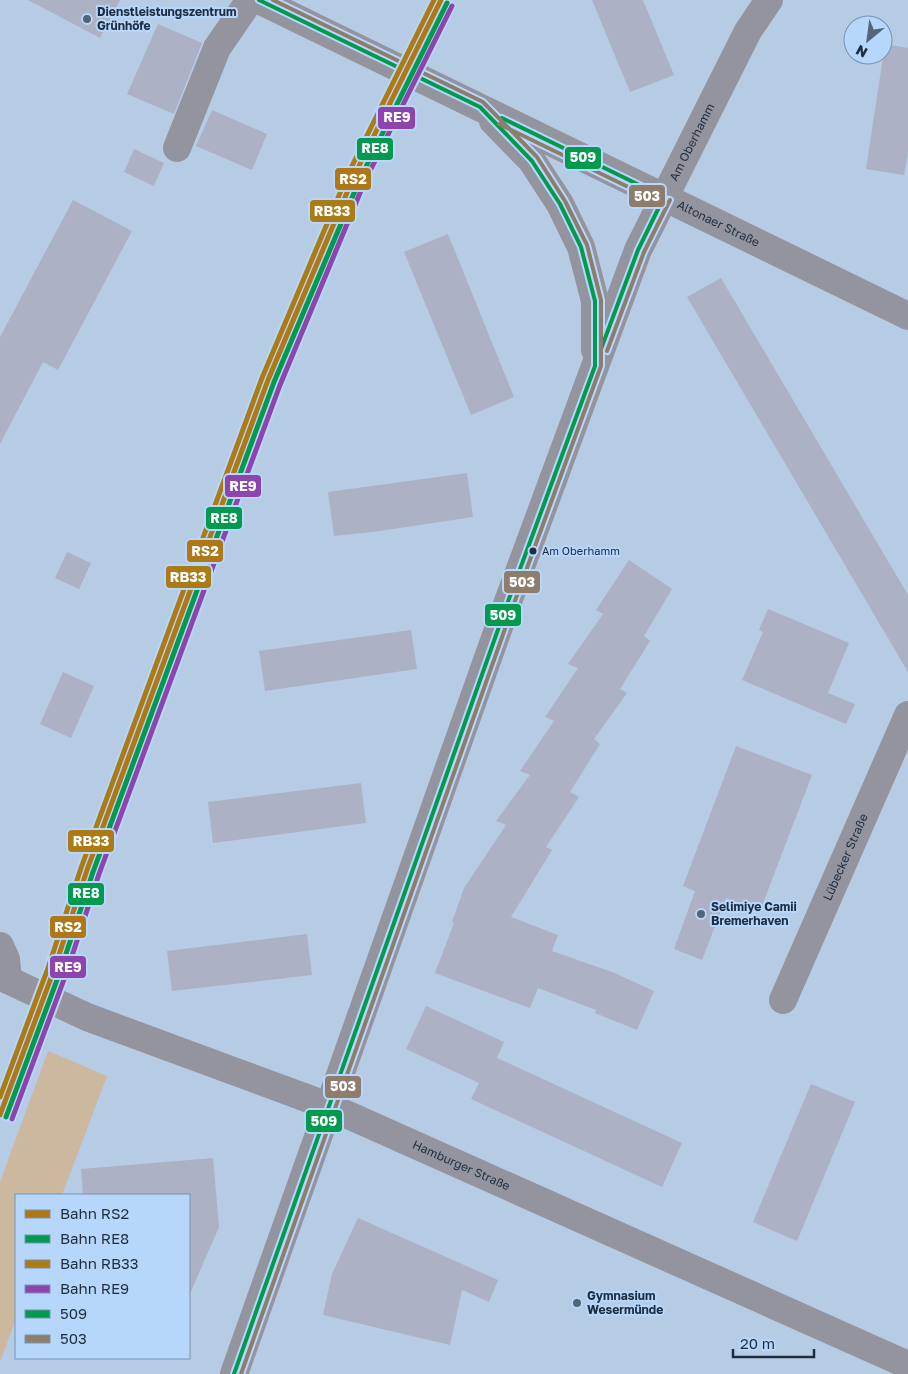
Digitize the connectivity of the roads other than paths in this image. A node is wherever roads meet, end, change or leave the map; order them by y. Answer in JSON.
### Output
{"nodes":[{"id":1,"x":250,"y":0,"type":"edge"},
{"id":2,"x":259,"y":0,"type":"edge"},
{"id":3,"x":769,"y":0,"type":"edge"},
{"id":4,"x":480,"y":107,"type":"junction"},
{"id":5,"x":177,"y":148,"type":"dead end"},
{"id":6,"x":664,"y":197,"type":"junction"},
{"id":7,"x":908,"y":316,"type":"edge"},
{"id":8,"x":595,"y":366,"type":"junction"},
{"id":9,"x":908,"y":715,"type":"edge"},
{"id":10,"x":0,"y":946,"type":"edge"},
{"id":11,"x":4,"y":982,"type":"edge"},
{"id":12,"x":783,"y":1000,"type":"dead end"},
{"id":13,"x":328,"y":1106,"type":"junction"},
{"id":14,"x":908,"y":1365,"type":"edge"},
{"id":15,"x":234,"y":1374,"type":"edge"}],
"edges":[{"from":1,"to":5,"type":"street"},
{"from":2,"to":4,"type":"street","name":"Altonaer Straße"},
{"from":3,"to":6,"type":"street","name":"Am Oberhamm"},
{"from":4,"to":6,"type":"street","name":"Altonaer Straße"},
{"from":4,"to":8,"type":"street"},
{"from":6,"to":7,"type":"street","name":"Altonaer Straße"},
{"from":6,"to":8,"type":"street","name":"Am Oberhamm"},
{"from":8,"to":13,"type":"street","name":"Am Oberhamm"},
{"from":9,"to":12,"type":"street","name":"Lübecker Straße"},
{"from":10,"to":11,"type":"street"},
{"from":11,"to":13,"type":"street","name":"Hamburger Straße"},
{"from":13,"to":14,"type":"street","name":"Hamburger Straße"},
{"from":13,"to":15,"type":"street","name":"Am Oberhamm"}]}
